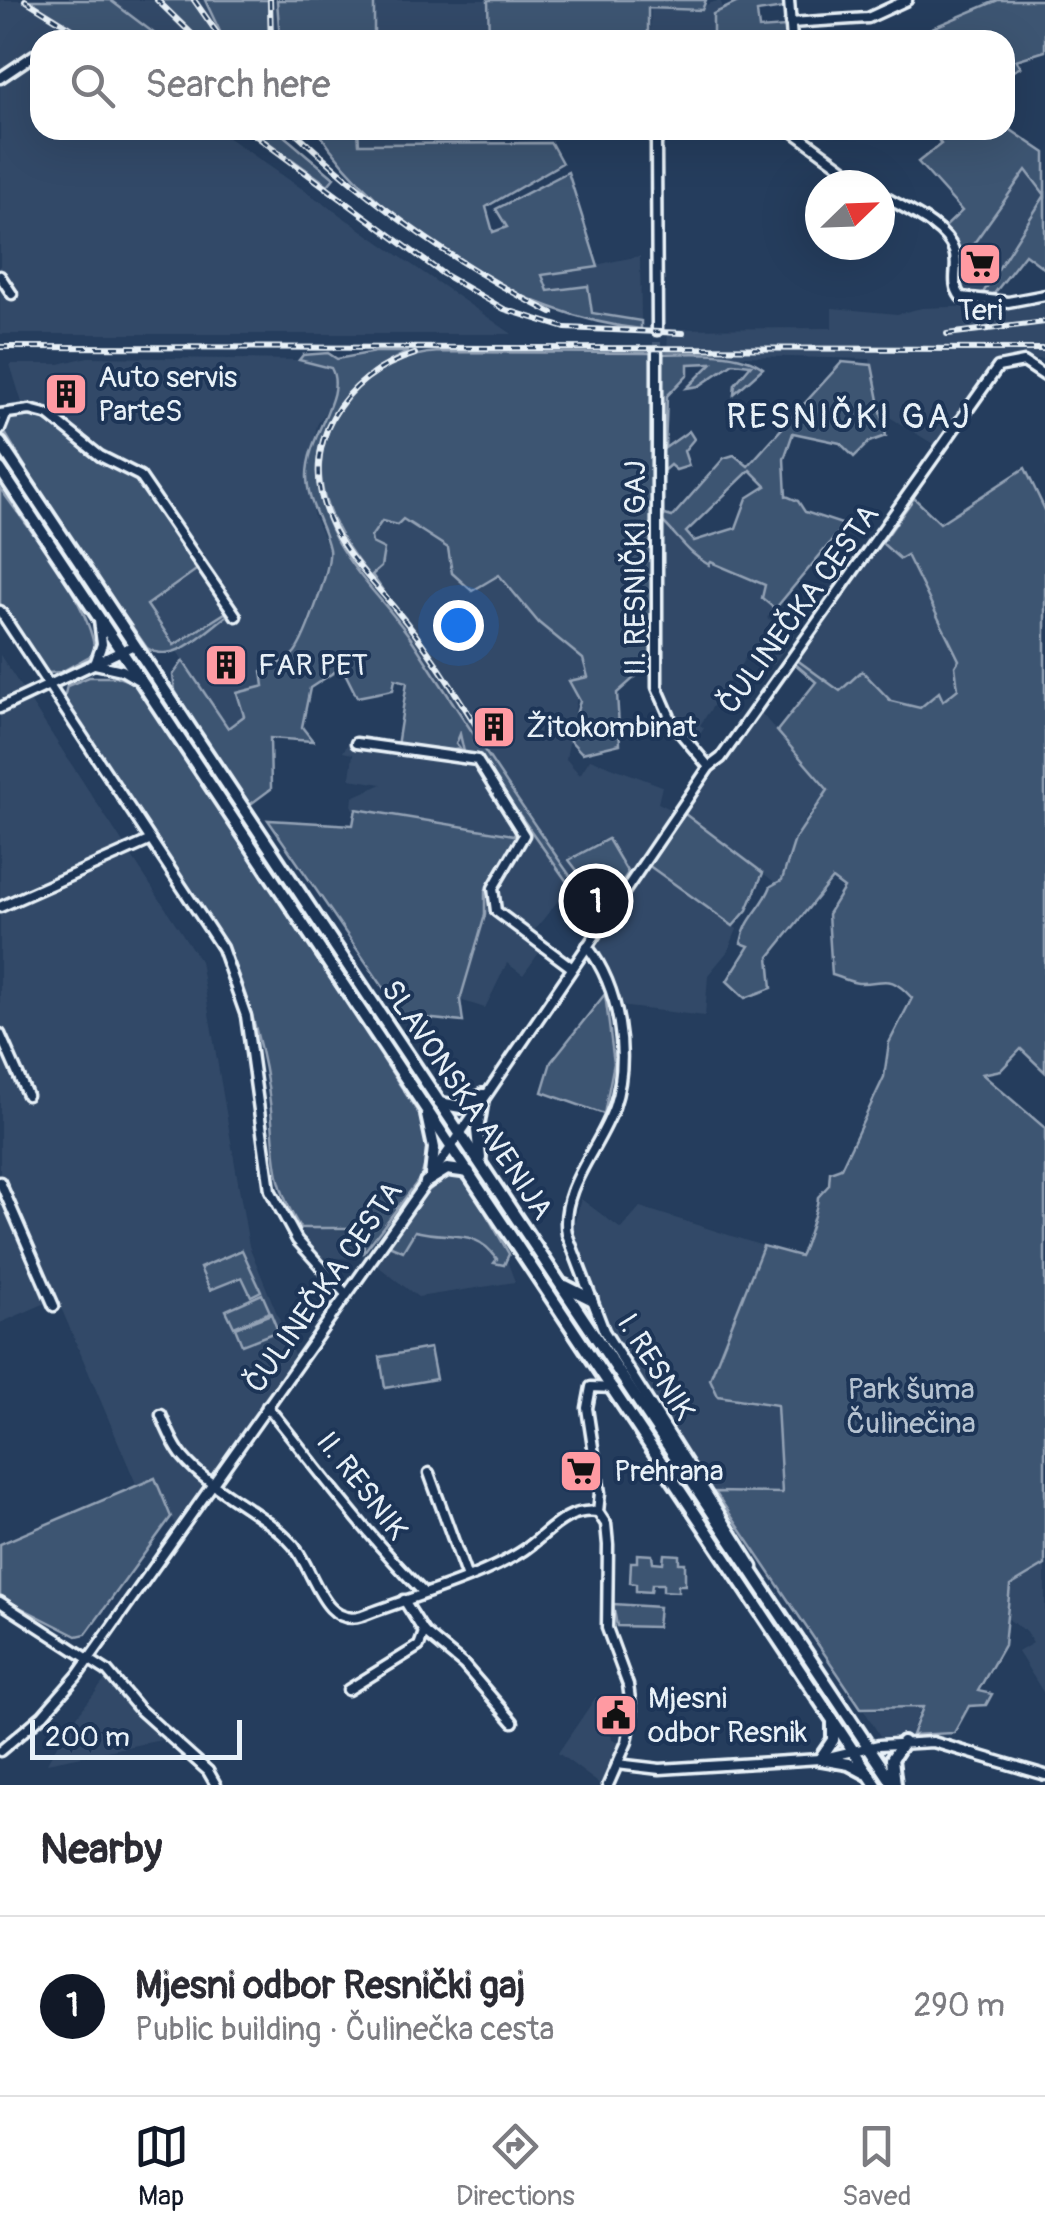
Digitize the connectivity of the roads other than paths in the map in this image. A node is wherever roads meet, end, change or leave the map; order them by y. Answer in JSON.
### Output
{"nodes":[{"id":1,"x":789,"y":0,"type":"edge"},
{"id":2,"x":907,"y":0,"type":"edge"},
{"id":3,"x":790,"y":24,"type":"junction"},
{"id":4,"x":791,"y":30,"type":"edge"},
{"id":5,"x":30,"y":58,"type":"edge"},
{"id":6,"x":0,"y":78,"type":"edge"},
{"id":7,"x":658,"y":140,"type":"edge"},
{"id":8,"x":805,"y":140,"type":"edge"},
{"id":9,"x":846,"y":170,"type":"edge"},
{"id":10,"x":895,"y":204,"type":"edge"},
{"id":11,"x":0,"y":276,"type":"edge"},
{"id":12,"x":12,"y":294,"type":"dead end"},
{"id":13,"x":1045,"y":294,"type":"edge"},
{"id":14,"x":656,"y":330,"type":"tunnel mouth"},
{"id":15,"x":657,"y":352,"type":"tunnel mouth"},
{"id":16,"x":1045,"y":376,"type":"edge"},
{"id":17,"x":3,"y":414,"type":"edge"},
{"id":18,"x":0,"y":438,"type":"edge"},
{"id":19,"x":0,"y":469,"type":"edge"},
{"id":20,"x":0,"y":611,"type":"edge"},
{"id":21,"x":236,"y":616,"type":"dead end"},
{"id":22,"x":99,"y":619,"type":"junction"},
{"id":23,"x":127,"y":648,"type":"junction"},
{"id":24,"x":95,"y":664,"type":"junction"},
{"id":25,"x":142,"y":684,"type":"junction"},
{"id":26,"x":50,"y":687,"type":"junction"},
{"id":27,"x":0,"y":708,"type":"edge"},
{"id":28,"x":356,"y":743,"type":"dead end"},
{"id":29,"x":709,"y":767,"type":"junction"},
{"id":30,"x":151,"y":840,"type":"junction"},
{"id":31,"x":0,"y":907,"type":"edge"},
{"id":32,"x":586,"y":946,"type":"junction"},
{"id":33,"x":571,"y":968,"type":"junction"},
{"id":34,"x":0,"y":1034,"type":"edge"},
{"id":35,"x":27,"y":1095,"type":"dead end"},
{"id":36,"x":483,"y":1096,"type":"junction"},
{"id":37,"x":439,"y":1103,"type":"junction"},
{"id":38,"x":424,"y":1104,"type":"junction"},
{"id":39,"x":460,"y":1134,"type":"junction"},
{"id":40,"x":452,"y":1146,"type":"junction"},
{"id":41,"x":470,"y":1172,"type":"junction"},
{"id":42,"x":487,"y":1176,"type":"junction"},
{"id":43,"x":428,"y":1178,"type":"junction"},
{"id":44,"x":0,"y":1182,"type":"edge"},
{"id":45,"x":559,"y":1282,"type":"junction"},
{"id":46,"x":345,"y":1293,"type":"junction"},
{"id":47,"x":591,"y":1298,"type":"junction"},
{"id":48,"x":54,"y":1306,"type":"dead end"},
{"id":49,"x":613,"y":1388,"type":"junction"},
{"id":50,"x":267,"y":1406,"type":"junction"},
{"id":51,"x":160,"y":1415,"type":"dead end"},
{"id":52,"x":429,"y":1473,"type":"dead end"},
{"id":53,"x":214,"y":1484,"type":"junction"},
{"id":54,"x":598,"y":1512,"type":"junction"},
{"id":55,"x":466,"y":1575,"type":"junction"},
{"id":56,"x":754,"y":1576,"type":"junction"},
{"id":57,"x":424,"y":1592,"type":"junction"},
{"id":58,"x":404,"y":1600,"type":"junction"},
{"id":59,"x":0,"y":1602,"type":"edge"},
{"id":60,"x":424,"y":1632,"type":"junction"},
{"id":61,"x":88,"y":1659,"type":"junction"},
{"id":62,"x":348,"y":1690,"type":"dead end"},
{"id":63,"x":833,"y":1720,"type":"junction"},
{"id":64,"x":514,"y":1722,"type":"dead end"},
{"id":65,"x":903,"y":1742,"type":"junction"},
{"id":66,"x":867,"y":1748,"type":"junction"},
{"id":67,"x":0,"y":1751,"type":"edge"},
{"id":68,"x":854,"y":1751,"type":"junction"},
{"id":69,"x":820,"y":1759,"type":"junction"},
{"id":70,"x":618,"y":1764,"type":"junction"},
{"id":71,"x":1045,"y":1775,"type":"edge"},
{"id":72,"x":873,"y":1780,"type":"edge"},
{"id":73,"x":216,"y":1785,"type":"edge"},
{"id":74,"x":608,"y":1785,"type":"edge"},
{"id":75,"x":894,"y":1785,"type":"edge"}],
"edges":[{"from":1,"to":3,"type":"street"},
{"from":2,"to":3,"type":"street"},
{"from":3,"to":4,"type":"street"},
{"from":5,"to":6,"type":"street"},
{"from":7,"to":14,"type":"street"},
{"from":8,"to":9,"type":"street"},
{"from":10,"to":13,"type":"street"},
{"from":11,"to":12,"type":"street"},
{"from":15,"to":29,"type":"street","name":"II. RESNIČKI GAJ"},
{"from":16,"to":29,"type":"street","name":"ČULINEČKA CESTA"},
{"from":17,"to":18,"type":"street"},
{"from":17,"to":21,"type":"street"},
{"from":18,"to":23,"type":"main road","name":"SLAVONSKA AVENIJA"},
{"from":19,"to":22,"type":"main road","name":"SLAVONSKA AVENIJA"},
{"from":20,"to":26,"type":"street"},
{"from":22,"to":23,"type":"main road","name":"SLAVONSKA AVENIJA"},
{"from":22,"to":24,"type":"street"},
{"from":23,"to":24,"type":"street"},
{"from":23,"to":25,"type":"main road","name":"SLAVONSKA AVENIJA"},
{"from":23,"to":37,"type":"main road","name":"SLAVONSKA AVENIJA"},
{"from":24,"to":25,"type":"street"},
{"from":24,"to":26,"type":"street"},
{"from":25,"to":38,"type":"main road","name":"SLAVONSKA AVENIJA"},
{"from":26,"to":27,"type":"street"},
{"from":26,"to":30,"type":"street"},
{"from":28,"to":33,"type":"street"},
{"from":29,"to":32,"type":"street","name":"ČULINEČKA CESTA"},
{"from":30,"to":31,"type":"street"},
{"from":30,"to":46,"type":"street"},
{"from":32,"to":33,"type":"street","name":"ČULINEČKA CESTA"},
{"from":32,"to":47,"type":"street","name":"I. RESNIK"},
{"from":33,"to":36,"type":"street","name":"ČULINEČKA CESTA"},
{"from":34,"to":35,"type":"street"},
{"from":36,"to":37,"type":"main road"},
{"from":36,"to":39,"type":"street","name":"ČULINEČKA CESTA"},
{"from":36,"to":42,"type":"main road"},
{"from":37,"to":39,"type":"main road","name":"SLAVONSKA AVENIJA"},
{"from":38,"to":40,"type":"main road","name":"SLAVONSKA AVENIJA"},
{"from":38,"to":43,"type":"main road"},
{"from":39,"to":40,"type":"street","name":"ČULINEČKA CESTA"},
{"from":39,"to":42,"type":"main road","name":"SLAVONSKA AVENIJA"},
{"from":40,"to":41,"type":"main road","name":"SLAVONSKA AVENIJA"},
{"from":40,"to":43,"type":"street","name":"ČULINEČKA CESTA"},
{"from":41,"to":43,"type":"main road"},
{"from":41,"to":49,"type":"main road","name":"SLAVONSKA AVENIJA"},
{"from":42,"to":45,"type":"main road","name":"SLAVONSKA AVENIJA"},
{"from":43,"to":46,"type":"street","name":"ČULINEČKA CESTA"},
{"from":44,"to":48,"type":"street"},
{"from":45,"to":47,"type":"main road"},
{"from":45,"to":56,"type":"main road","name":"SLAVONSKA AVENIJA"},
{"from":46,"to":50,"type":"street","name":"ČULINEČKA CESTA"},
{"from":47,"to":56,"type":"street","name":"I. RESNIK"},
{"from":49,"to":54,"type":"street"},
{"from":49,"to":63,"type":"main road","name":"SLAVONSKA AVENIJA"},
{"from":50,"to":53,"type":"street","name":"ČULINEČKA CESTA"},
{"from":50,"to":57,"type":"street","name":"II. RESNIK"},
{"from":51,"to":53,"type":"street"},
{"from":52,"to":55,"type":"street","name":"II. RESNIK"},
{"from":53,"to":58,"type":"street"},
{"from":53,"to":61,"type":"street","name":"ČULINEČKA CESTA"},
{"from":54,"to":55,"type":"street"},
{"from":54,"to":70,"type":"street"},
{"from":55,"to":57,"type":"street"},
{"from":56,"to":66,"type":"main road","name":"SLAVONSKA AVENIJA"},
{"from":57,"to":58,"type":"street"},
{"from":58,"to":60,"type":"street"},
{"from":59,"to":61,"type":"street"},
{"from":60,"to":62,"type":"street"},
{"from":60,"to":64,"type":"street"},
{"from":61,"to":67,"type":"street","name":"ČULINEČKA CESTA"},
{"from":61,"to":73,"type":"street"},
{"from":63,"to":68,"type":"main road","name":"SLAVONSKA AVENIJA"},
{"from":63,"to":69,"type":"main road"},
{"from":65,"to":66,"type":"street"},
{"from":65,"to":71,"type":"street"},
{"from":65,"to":75,"type":"main road"},
{"from":66,"to":68,"type":"street"},
{"from":66,"to":75,"type":"main road","name":"SLAVONSKA AVENIJA"},
{"from":68,"to":69,"type":"street"},
{"from":68,"to":72,"type":"main road","name":"SLAVONSKA AVENIJA"},
{"from":69,"to":70,"type":"street"},
{"from":69,"to":72,"type":"main road"},
{"from":70,"to":74,"type":"street"}]}
